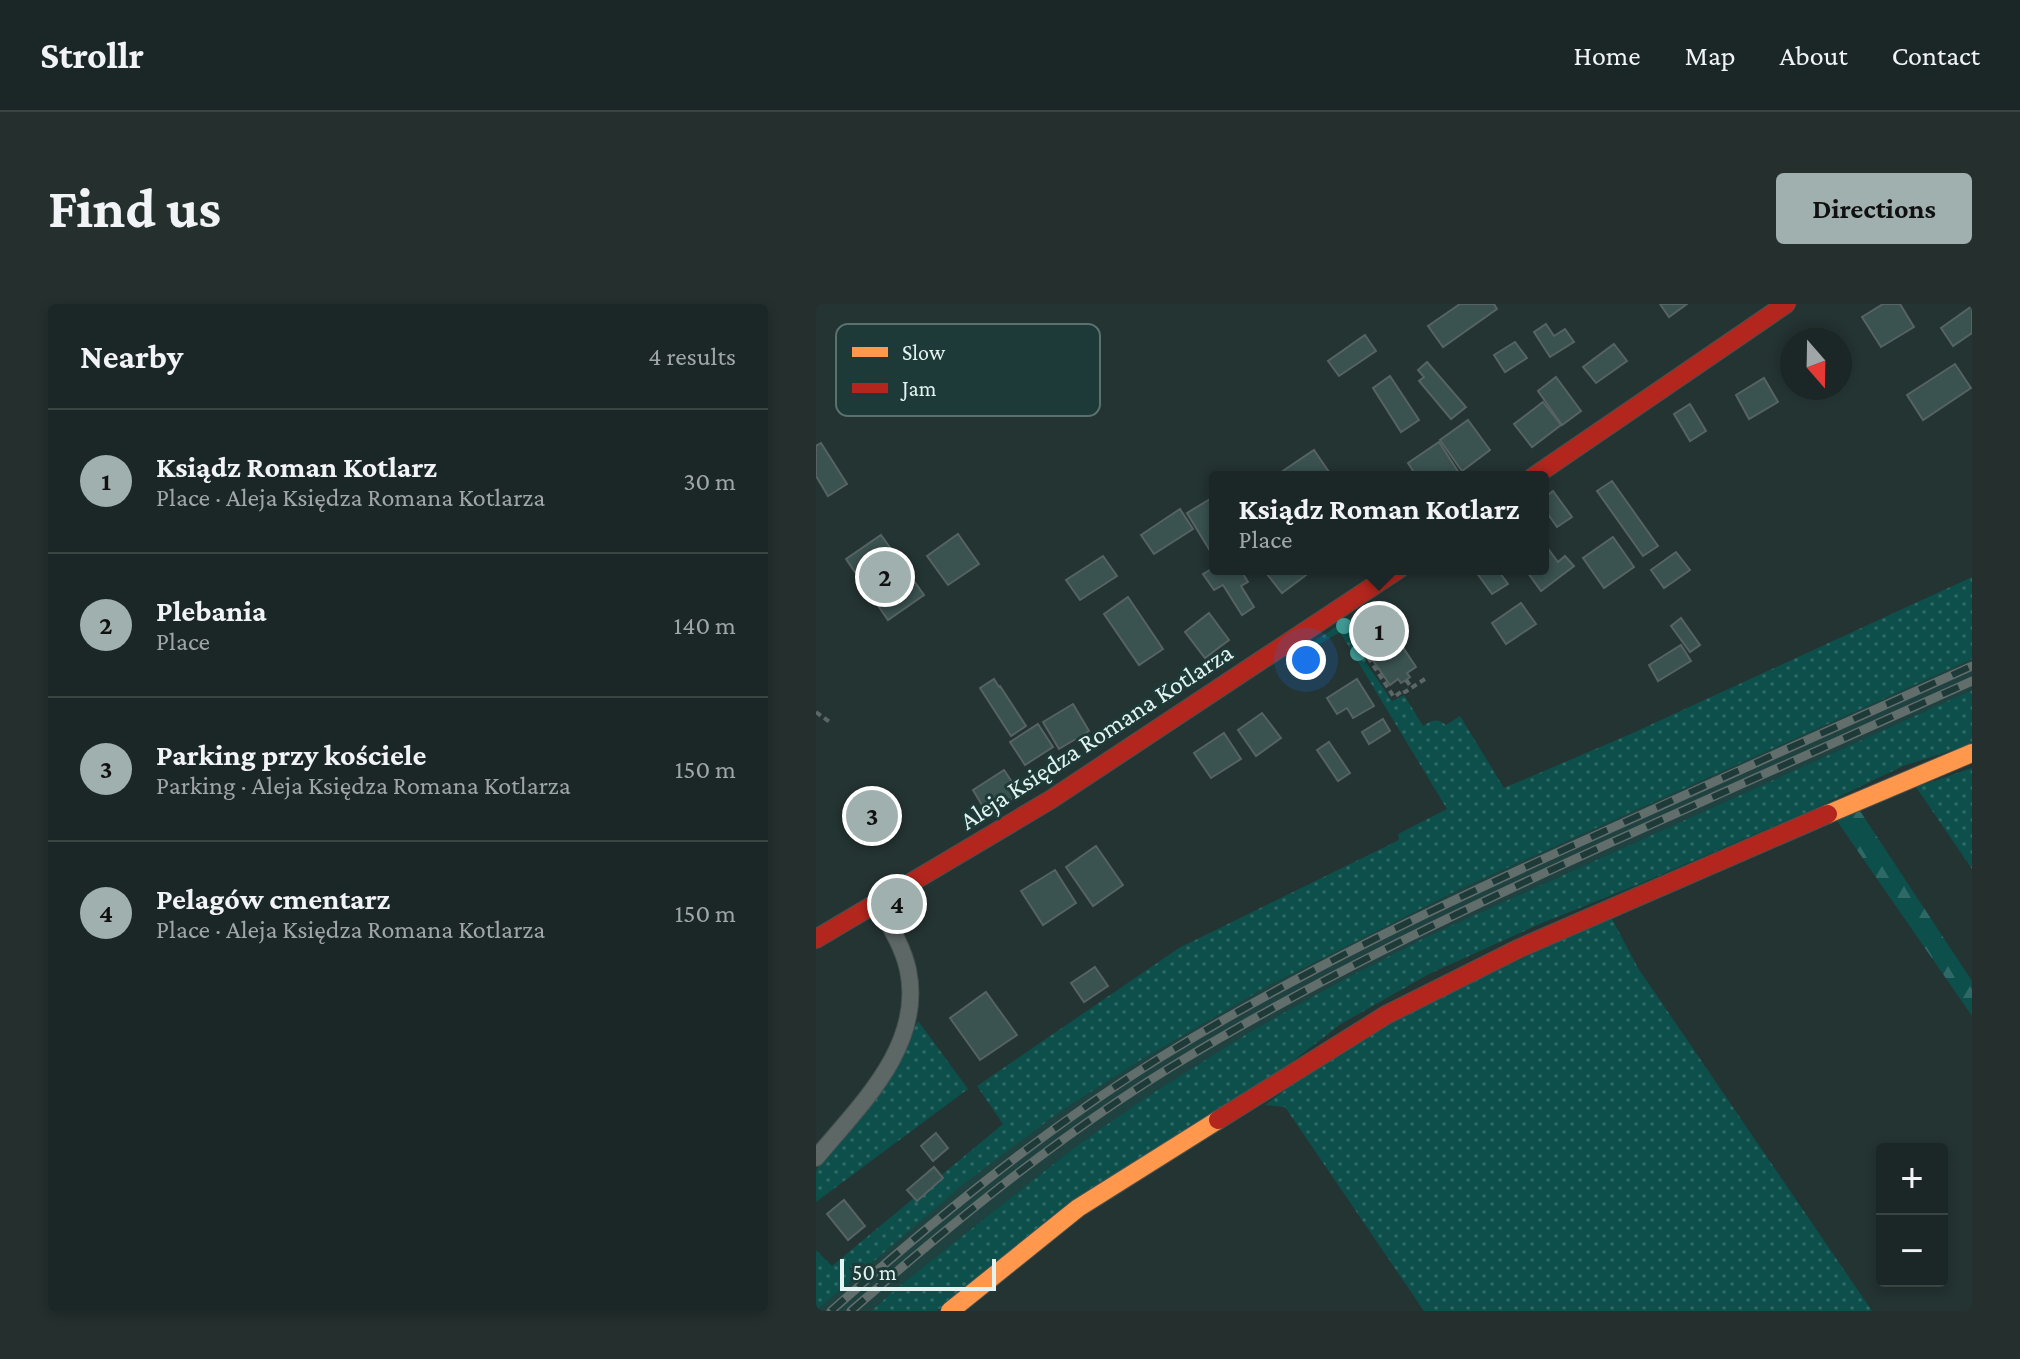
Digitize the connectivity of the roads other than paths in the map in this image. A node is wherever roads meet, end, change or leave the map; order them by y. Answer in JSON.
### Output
{"nodes":[{"id":1,"x":1786,"y":304,"type":"edge"},
{"id":2,"x":1542,"y":471,"type":"edge"},
{"id":3,"x":1390,"y":575,"type":"edge"},
{"id":4,"x":1972,"y":753,"type":"edge"},
{"id":5,"x":876,"y":902,"type":"junction"},
{"id":6,"x":816,"y":939,"type":"edge"},
{"id":7,"x":816,"y":1158,"type":"edge"},
{"id":8,"x":950,"y":1311,"type":"edge"}],
"edges":[{"from":1,"to":2,"type":"street"},
{"from":3,"to":5,"type":"street","name":"Aleja Księdza Romana Kotlarza"},
{"from":4,"to":8,"type":"street"},
{"from":5,"to":6,"type":"street","name":"Aleja Księdza Romana Kotlarza"},
{"from":5,"to":7,"type":"street"}]}
